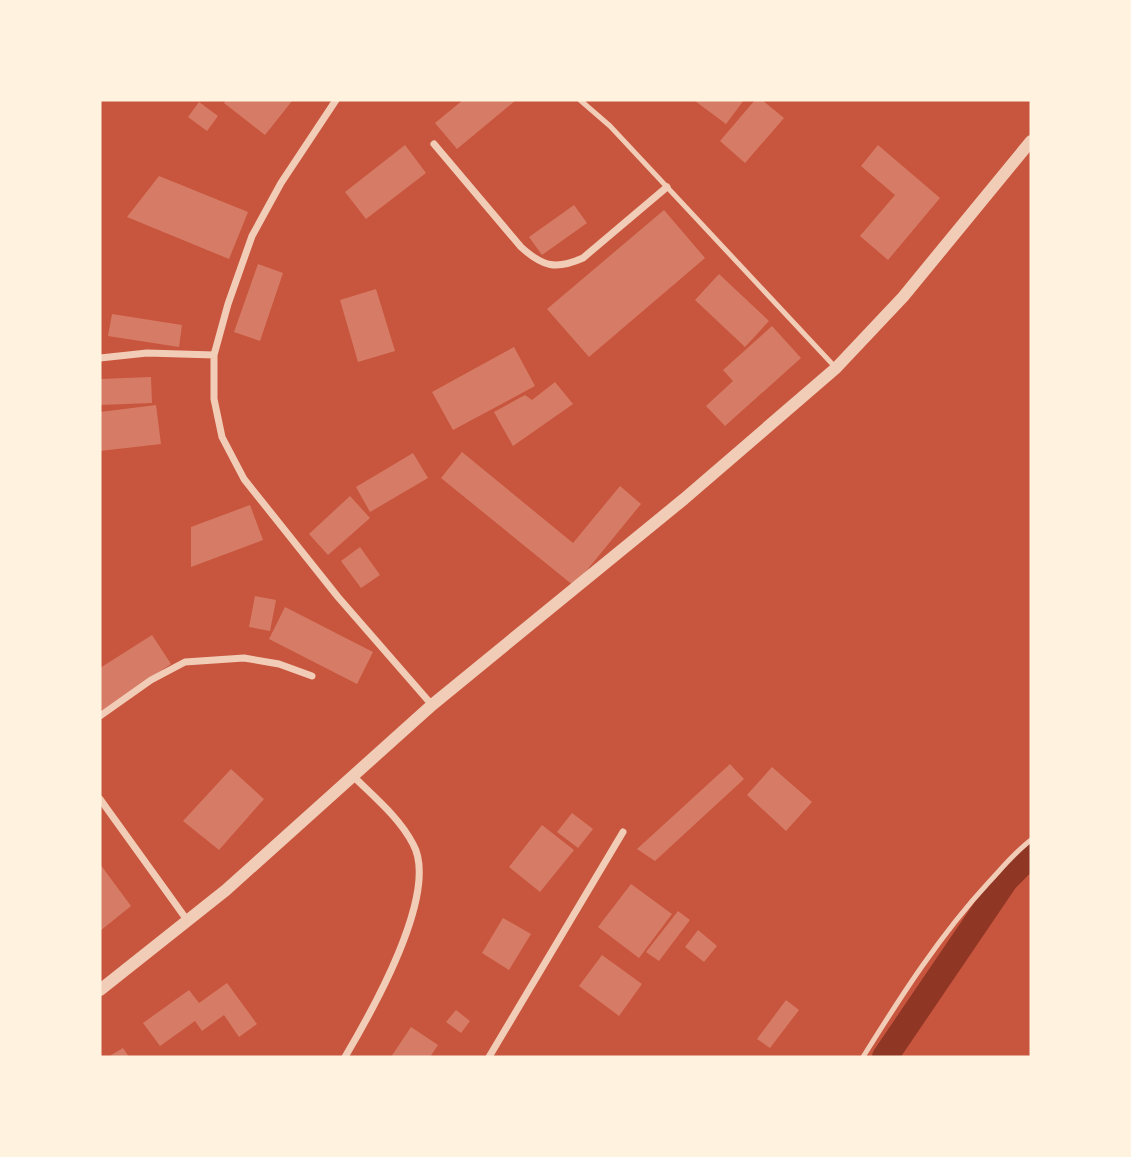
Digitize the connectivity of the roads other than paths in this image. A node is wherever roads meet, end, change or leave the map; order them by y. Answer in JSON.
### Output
{"nodes":[{"id":1,"x":336,"y":100,"type":"edge"},
{"id":2,"x":580,"y":100,"type":"edge"},
{"id":3,"x":1031,"y":141,"type":"edge"},
{"id":4,"x":434,"y":144,"type":"dead end"},
{"id":5,"x":667,"y":187,"type":"junction"},
{"id":6,"x":214,"y":355,"type":"junction"},
{"id":7,"x":100,"y":358,"type":"edge"},
{"id":8,"x":836,"y":368,"type":"junction"},
{"id":9,"x":312,"y":676,"type":"dead end"},
{"id":10,"x":432,"y":705,"type":"junction"},
{"id":11,"x":100,"y":716,"type":"edge"},
{"id":12,"x":353,"y":776,"type":"junction"},
{"id":13,"x":100,"y":799,"type":"edge"},
{"id":14,"x":623,"y":832,"type":"dead end"},
{"id":15,"x":1031,"y":840,"type":"edge"},
{"id":16,"x":187,"y":920,"type":"junction"},
{"id":17,"x":100,"y":989,"type":"edge"},
{"id":18,"x":345,"y":1057,"type":"edge"},
{"id":19,"x":489,"y":1057,"type":"edge"},
{"id":20,"x":863,"y":1057,"type":"edge"}],
"edges":[{"from":1,"to":6,"type":"street"},
{"from":2,"to":5,"type":"lane"},
{"from":3,"to":8,"type":"street"},
{"from":4,"to":5,"type":"street"},
{"from":5,"to":8,"type":"lane"},
{"from":6,"to":7,"type":"street"},
{"from":6,"to":10,"type":"street"},
{"from":8,"to":10,"type":"street"},
{"from":9,"to":11,"type":"street"},
{"from":10,"to":12,"type":"street"},
{"from":12,"to":16,"type":"street"},
{"from":12,"to":18,"type":"street"},
{"from":13,"to":16,"type":"street"},
{"from":14,"to":19,"type":"street"},
{"from":15,"to":20,"type":"lane"},
{"from":16,"to":17,"type":"street"}]}
